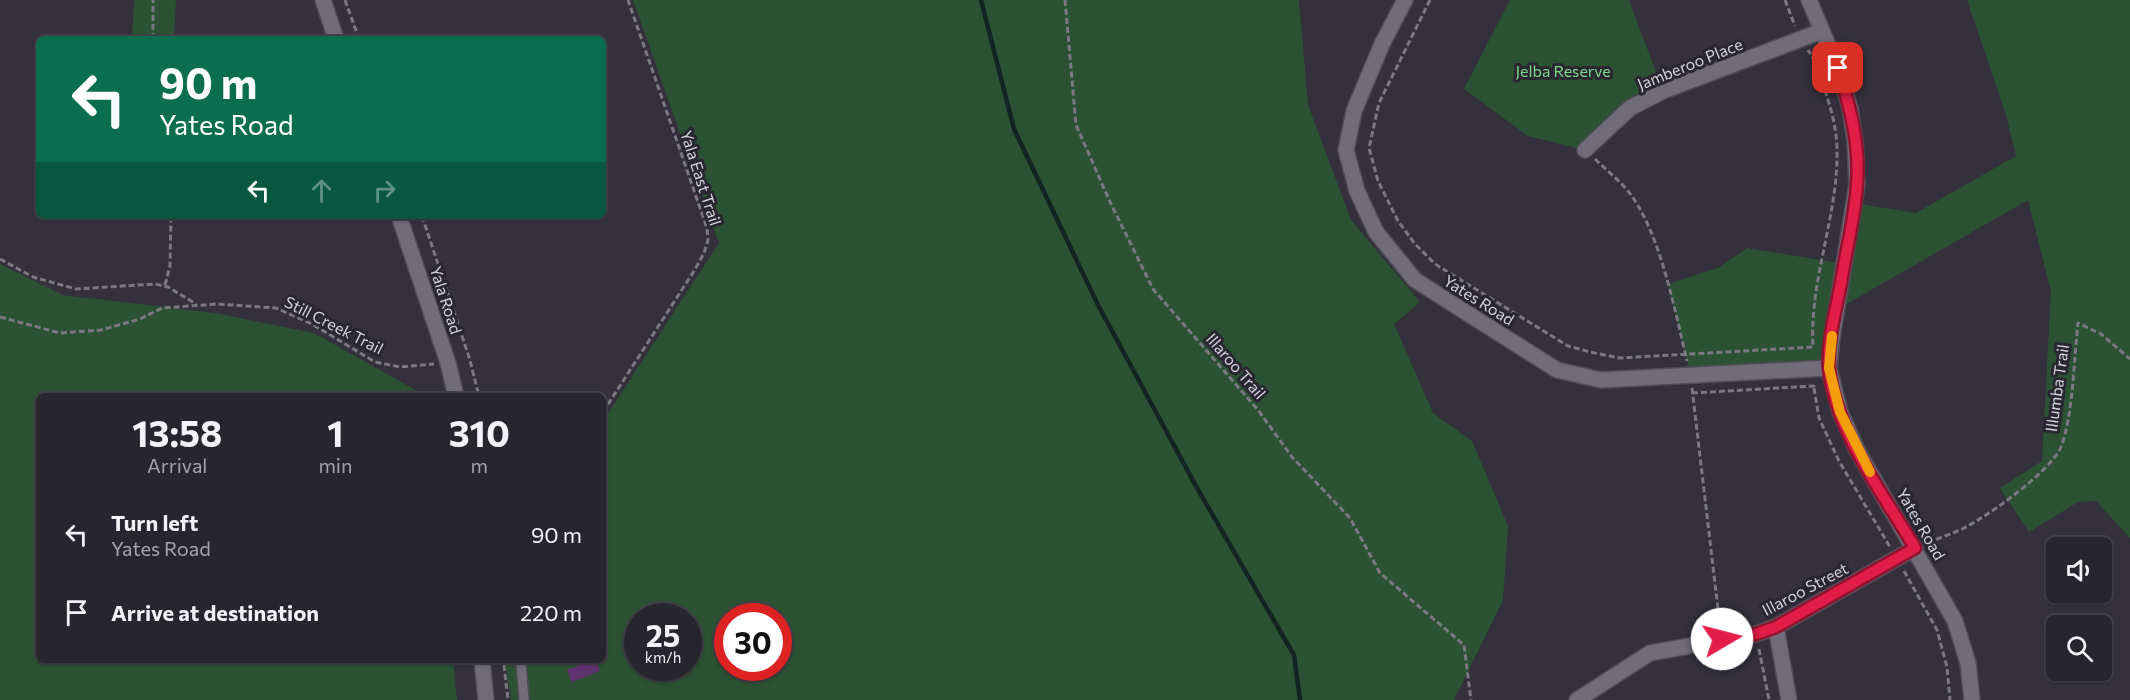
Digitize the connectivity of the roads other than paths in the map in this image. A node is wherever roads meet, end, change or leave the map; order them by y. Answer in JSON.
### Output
{"nodes":[{"id":1,"x":323,"y":0,"type":"edge"},
{"id":2,"x":1405,"y":0,"type":"edge"},
{"id":3,"x":1809,"y":0,"type":"edge"},
{"id":4,"x":1822,"y":31,"type":"junction"},
{"id":5,"x":335,"y":36,"type":"edge"},
{"id":6,"x":1585,"y":150,"type":"road end"},
{"id":7,"x":400,"y":219,"type":"edge"},
{"id":8,"x":1829,"y":368,"type":"junction"},
{"id":9,"x":455,"y":393,"type":"edge"},
{"id":10,"x":1915,"y":548,"type":"junction"},
{"id":11,"x":1776,"y":627,"type":"junction"},
{"id":12,"x":482,"y":663,"type":"edge"},
{"id":13,"x":521,"y":663,"type":"edge"},
{"id":14,"x":486,"y":700,"type":"edge"},
{"id":15,"x":524,"y":700,"type":"edge"},
{"id":16,"x":1580,"y":700,"type":"edge"},
{"id":17,"x":1789,"y":700,"type":"edge"},
{"id":18,"x":1972,"y":700,"type":"edge"}],
"edges":[{"from":1,"to":5,"type":"street"},
{"from":2,"to":8,"type":"street","name":"Yates Road"},
{"from":3,"to":4,"type":"street","name":"Yates Road"},
{"from":4,"to":6,"type":"street","name":"Jamberoo Place"},
{"from":4,"to":8,"type":"street","name":"Yates Road"},
{"from":7,"to":9,"type":"street","name":"Yala Road"},
{"from":8,"to":10,"type":"street","name":"Yates Road"},
{"from":10,"to":11,"type":"street","name":"Illaroo Street"},
{"from":10,"to":18,"type":"street","name":"Yates Road"},
{"from":11,"to":16,"type":"street","name":"Illaroo Street"},
{"from":11,"to":17,"type":"street"},
{"from":12,"to":14,"type":"street"},
{"from":13,"to":15,"type":"lane"}]}
